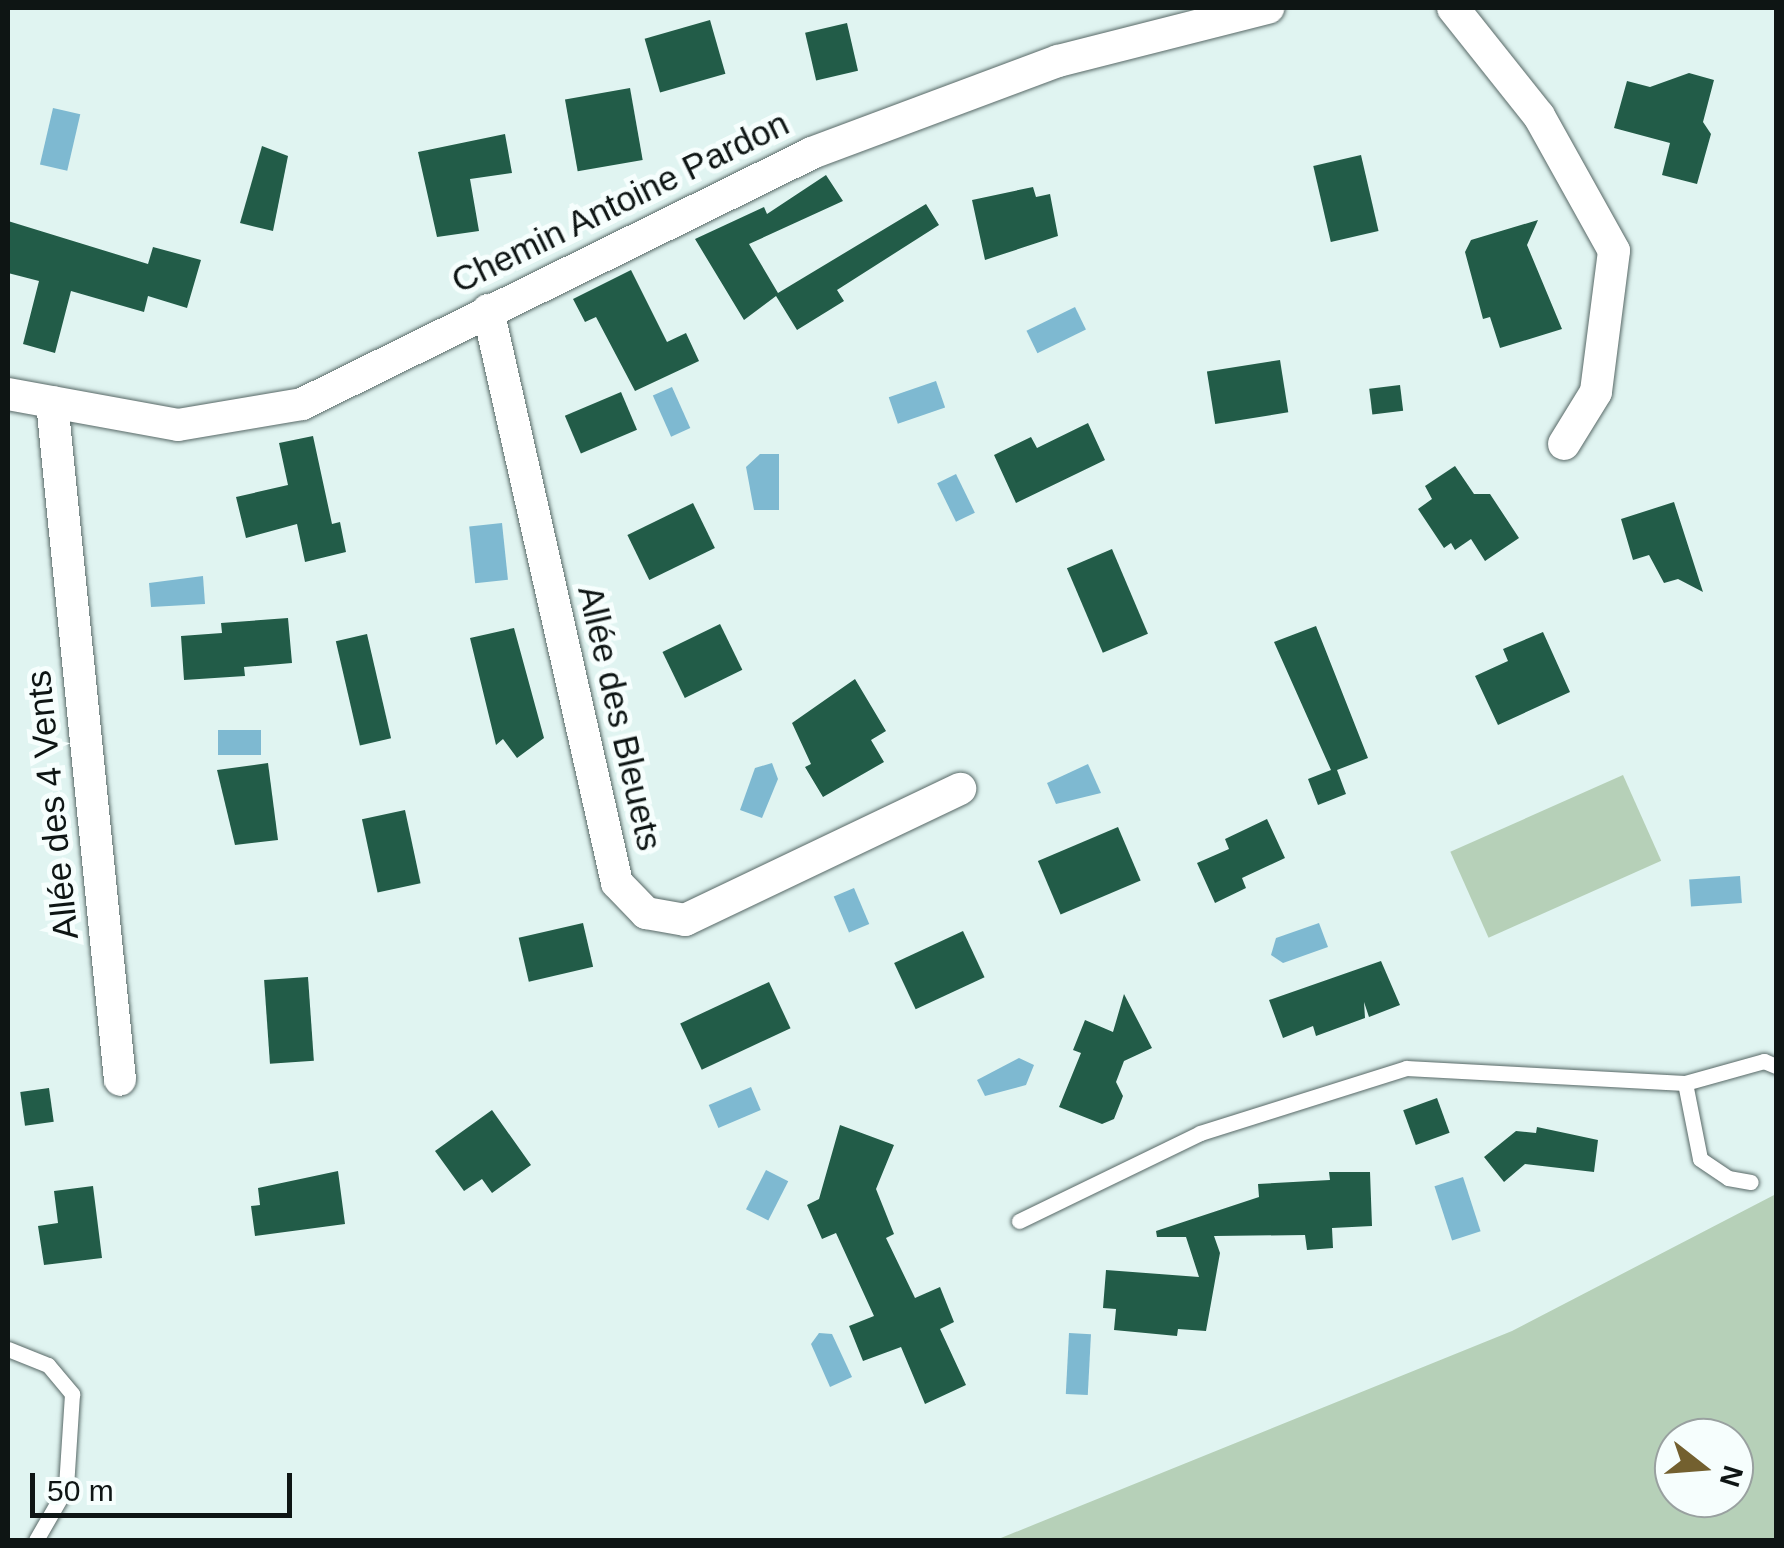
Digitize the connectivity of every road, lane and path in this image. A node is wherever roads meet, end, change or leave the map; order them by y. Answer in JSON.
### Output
{"nodes":[{"id":1,"x":1268,"y":8,"type":"edge"},
{"id":2,"x":1453,"y":8,"type":"edge"},
{"id":3,"x":488,"y":310,"type":"junction"},
{"id":4,"x":8,"y":394,"type":"edge"},
{"id":5,"x":52,"y":402,"type":"junction"},
{"id":6,"x":1564,"y":444,"type":"dead end"},
{"id":7,"x":960,"y":789,"type":"dead end"},
{"id":8,"x":1776,"y":1066,"type":"edge"},
{"id":9,"x":120,"y":1080,"type":"dead end"},
{"id":10,"x":1685,"y":1082,"type":"junction"},
{"id":11,"x":1751,"y":1182,"type":"dead end"},
{"id":12,"x":1018,"y":1220,"type":"dead end"},
{"id":13,"x":8,"y":1349,"type":"edge"},
{"id":14,"x":36,"y":1540,"type":"edge"}],
"edges":[{"from":1,"to":3,"type":"street","name":"Chemin Antoine Pardon"},
{"from":2,"to":6,"type":"street"},
{"from":3,"to":5,"type":"street","name":"Chemin Antoine Pardon"},
{"from":3,"to":7,"type":"street","name":"Allée des Bleuets"},
{"from":4,"to":5,"type":"street","name":"Chemin Antoine Pardon"},
{"from":5,"to":9,"type":"street","name":"Allée des 4 Vents"},
{"from":8,"to":10,"type":"lane"},
{"from":10,"to":11,"type":"lane"},
{"from":10,"to":12,"type":"lane"},
{"from":13,"to":14,"type":"lane"}]}
